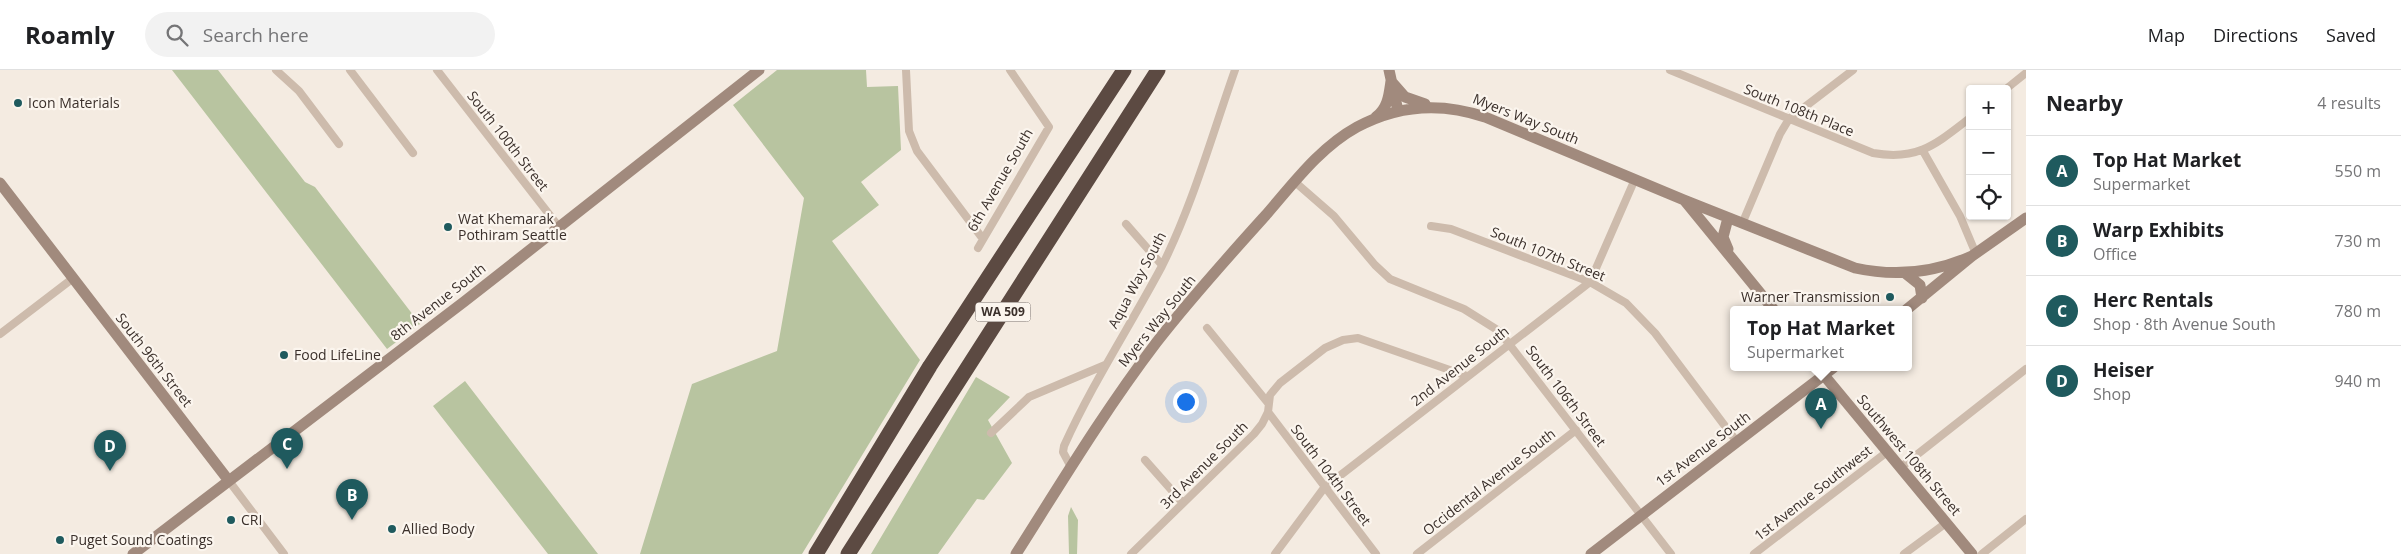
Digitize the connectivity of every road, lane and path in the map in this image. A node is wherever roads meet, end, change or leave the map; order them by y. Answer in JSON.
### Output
{"nodes":[{"id":1,"x":276,"y":70,"type":"edge"},
{"id":2,"x":350,"y":70,"type":"edge"},
{"id":3,"x":437,"y":70,"type":"edge"},
{"id":4,"x":759,"y":70,"type":"edge"},
{"id":5,"x":906,"y":70,"type":"edge"},
{"id":6,"x":1010,"y":70,"type":"edge"},
{"id":7,"x":1124,"y":70,"type":"edge"},
{"id":8,"x":1158,"y":70,"type":"edge"},
{"id":9,"x":1234,"y":70,"type":"edge"},
{"id":10,"x":1670,"y":70,"type":"edge"},
{"id":11,"x":1853,"y":70,"type":"edge"},
{"id":12,"x":1681,"y":72,"type":"edge"},
{"id":13,"x":2026,"y":73,"type":"edge"},
{"id":14,"x":1392,"y":74,"type":"edge"},
{"id":15,"x":2011,"y":85,"type":"edge"},
{"id":16,"x":1434,"y":106,"type":"junction"},
{"id":17,"x":1398,"y":111,"type":"junction"},
{"id":18,"x":1789,"y":119,"type":"junction"},
{"id":19,"x":1966,"y":121,"type":"edge"},
{"id":20,"x":1365,"y":123,"type":"junction"},
{"id":21,"x":339,"y":144,"type":"dead end"},
{"id":22,"x":1923,"y":151,"type":"junction"},
{"id":23,"x":413,"y":153,"type":"dead end"},
{"id":24,"x":1635,"y":179,"type":"junction"},
{"id":25,"x":1295,"y":182,"type":"junction"},
{"id":26,"x":0,"y":183,"type":"edge"},
{"id":27,"x":1684,"y":200,"type":"junction"},
{"id":28,"x":1728,"y":218,"type":"junction"},
{"id":29,"x":2026,"y":218,"type":"edge"},
{"id":30,"x":1126,"y":224,"type":"dead end"},
{"id":31,"x":1742,"y":224,"type":"junction"},
{"id":32,"x":559,"y":226,"type":"junction"},
{"id":33,"x":1431,"y":226,"type":"dead end"},
{"id":34,"x":983,"y":239,"type":"junction"},
{"id":35,"x":978,"y":248,"type":"dead end"},
{"id":36,"x":1974,"y":255,"type":"junction"},
{"id":37,"x":1162,"y":264,"type":"junction"},
{"id":38,"x":1737,"y":264,"type":"junction"},
{"id":39,"x":1905,"y":273,"type":"junction"},
{"id":40,"x":72,"y":279,"type":"junction"},
{"id":41,"x":1590,"y":282,"type":"junction"},
{"id":42,"x":1922,"y":298,"type":"junction"},
{"id":43,"x":1771,"y":306,"type":"edge"},
{"id":44,"x":1911,"y":306,"type":"edge"},
{"id":45,"x":1207,"y":328,"type":"dead end"},
{"id":46,"x":0,"y":334,"type":"edge"},
{"id":47,"x":1509,"y":343,"type":"junction"},
{"id":48,"x":1105,"y":365,"type":"junction"},
{"id":49,"x":2026,"y":369,"type":"edge"},
{"id":50,"x":1824,"y":371,"type":"edge"},
{"id":51,"x":1826,"y":371,"type":"edge"},
{"id":52,"x":1467,"y":376,"type":"junction"},
{"id":53,"x":1268,"y":403,"type":"junction"},
{"id":54,"x":1268,"y":412,"type":"junction"},
{"id":55,"x":1576,"y":430,"type":"junction"},
{"id":56,"x":991,"y":433,"type":"dead end"},
{"id":57,"x":1737,"y":442,"type":"junction"},
{"id":58,"x":1887,"y":452,"type":"junction"},
{"id":59,"x":1145,"y":460,"type":"dead end"},
{"id":60,"x":1071,"y":467,"type":"junction"},
{"id":61,"x":1900,"y":468,"type":"junction"},
{"id":62,"x":229,"y":481,"type":"junction"},
{"id":63,"x":1324,"y":488,"type":"junction"},
{"id":64,"x":1183,"y":503,"type":"junction"},
{"id":65,"x":1641,"y":514,"type":"junction"},
{"id":66,"x":2026,"y":519,"type":"edge"},
{"id":67,"x":1946,"y":523,"type":"junction"},
{"id":68,"x":133,"y":554,"type":"edge"},
{"id":69,"x":284,"y":554,"type":"edge"},
{"id":70,"x":816,"y":554,"type":"edge"},
{"id":71,"x":848,"y":554,"type":"edge"},
{"id":72,"x":1016,"y":554,"type":"edge"},
{"id":73,"x":1131,"y":554,"type":"edge"},
{"id":74,"x":1275,"y":554,"type":"edge"},
{"id":75,"x":1376,"y":554,"type":"edge"},
{"id":76,"x":1417,"y":554,"type":"edge"},
{"id":77,"x":1592,"y":554,"type":"edge"},
{"id":78,"x":1671,"y":554,"type":"edge"},
{"id":79,"x":1754,"y":554,"type":"edge"},
{"id":80,"x":1904,"y":554,"type":"edge"},
{"id":81,"x":1972,"y":554,"type":"edge"},
{"id":82,"x":1982,"y":554,"type":"edge"}],
"edges":[{"from":1,"to":21,"type":"street"},
{"from":2,"to":23,"type":"street"},
{"from":3,"to":32,"type":"street","name":"South 100th Street"},
{"from":4,"to":32,"type":"street","name":"8th Avenue South"},
{"from":5,"to":34,"type":"street"},
{"from":6,"to":34,"type":"street","name":"6th Avenue South"},
{"from":7,"to":70,"type":"highway","number":"WA 509"},
{"from":8,"to":71,"type":"highway","number":"WA 509"},
{"from":9,"to":37,"type":"street","name":"Aqua Way South"},
{"from":10,"to":12,"type":"street","name":"South 108th Place"},
{"from":11,"to":18,"type":"street"},
{"from":12,"to":18,"type":"street","name":"South 108th Place"},
{"from":13,"to":15,"type":"street"},
{"from":14,"to":16,"type":"street"},
{"from":14,"to":17,"type":"street"},
{"from":14,"to":20,"type":"street"},
{"from":16,"to":17,"type":"street","name":"Myers Way South"},
{"from":16,"to":24,"type":"street","name":"Myers Way South"},
{"from":17,"to":20,"type":"street","name":"Myers Way South"},
{"from":18,"to":22,"type":"street","name":"South 108th Place"},
{"from":18,"to":31,"type":"street"},
{"from":19,"to":22,"type":"street"},
{"from":20,"to":25,"type":"street","name":"Myers Way South"},
{"from":22,"to":36,"type":"street"},
{"from":24,"to":27,"type":"street","name":"Myers Way South"},
{"from":24,"to":41,"type":"street","name":"2nd Avenue South"},
{"from":25,"to":47,"type":"street","name":"South 106th Street"},
{"from":25,"to":60,"type":"street","name":"Myers Way South"},
{"from":26,"to":40,"type":"street","name":"South 96th Street"},
{"from":27,"to":28,"type":"street","name":"Myers Way South"},
{"from":27,"to":38,"type":"street"},
{"from":28,"to":31,"type":"street","name":"Myers Way South"},
{"from":28,"to":38,"type":"street"},
{"from":29,"to":36,"type":"street"},
{"from":30,"to":37,"type":"street"},
{"from":31,"to":39,"type":"street","name":"Myers Way South"},
{"from":32,"to":62,"type":"street","name":"8th Avenue South"},
{"from":33,"to":41,"type":"street","name":"South 107th Street"},
{"from":34,"to":35,"type":"street","name":"6th Avenue South"},
{"from":36,"to":39,"type":"street","name":"Myers Way South"},
{"from":36,"to":42,"type":"street"},
{"from":37,"to":48,"type":"street","name":"Aqua Way South"},
{"from":38,"to":43,"type":"street"},
{"from":39,"to":42,"type":"street"},
{"from":40,"to":46,"type":"street"},
{"from":40,"to":62,"type":"street","name":"South 96th Street"},
{"from":41,"to":47,"type":"street","name":"2nd Avenue South"},
{"from":41,"to":57,"type":"street","name":"South 107th Street"},
{"from":42,"to":44,"type":"street"},
{"from":45,"to":53,"type":"street"},
{"from":47,"to":52,"type":"street","name":"2nd Avenue South"},
{"from":47,"to":55,"type":"street","name":"South 106th Street"},
{"from":48,"to":56,"type":"street"},
{"from":48,"to":60,"type":"street","name":"Aqua Way South"},
{"from":49,"to":61,"type":"street"},
{"from":50,"to":57,"type":"street","name":"1st Avenue South"},
{"from":51,"to":58,"type":"street","name":"Southwest 108th Street"},
{"from":52,"to":53,"type":"street"},
{"from":52,"to":63,"type":"street","name":"2nd Avenue South"},
{"from":53,"to":54,"type":"street"},
{"from":54,"to":63,"type":"street","name":"South 104th Street"},
{"from":54,"to":64,"type":"street","name":"3rd Avenue South"},
{"from":55,"to":65,"type":"street","name":"South 106th Street"},
{"from":55,"to":76,"type":"street","name":"Occidental Avenue South"},
{"from":57,"to":65,"type":"street","name":"1st Avenue South"},
{"from":58,"to":61,"type":"street","name":"Southwest 108th Street"},
{"from":58,"to":79,"type":"street","name":"1st Avenue Southwest"},
{"from":59,"to":64,"type":"street"},
{"from":60,"to":72,"type":"street","name":"Myers Way South"},
{"from":61,"to":67,"type":"street","name":"Southwest 108th Street"},
{"from":62,"to":68,"type":"street","name":"8th Avenue South"},
{"from":62,"to":69,"type":"street","name":"South 96th Street"},
{"from":63,"to":74,"type":"street","name":"2nd Avenue South"},
{"from":63,"to":75,"type":"street","name":"South 104th Street"},
{"from":64,"to":73,"type":"street","name":"3rd Avenue South"},
{"from":65,"to":77,"type":"street","name":"1st Avenue South"},
{"from":65,"to":78,"type":"street","name":"South 106th Street"},
{"from":66,"to":82,"type":"street"},
{"from":67,"to":80,"type":"street"},
{"from":67,"to":81,"type":"street","name":"Southwest 108th Street"}]}
